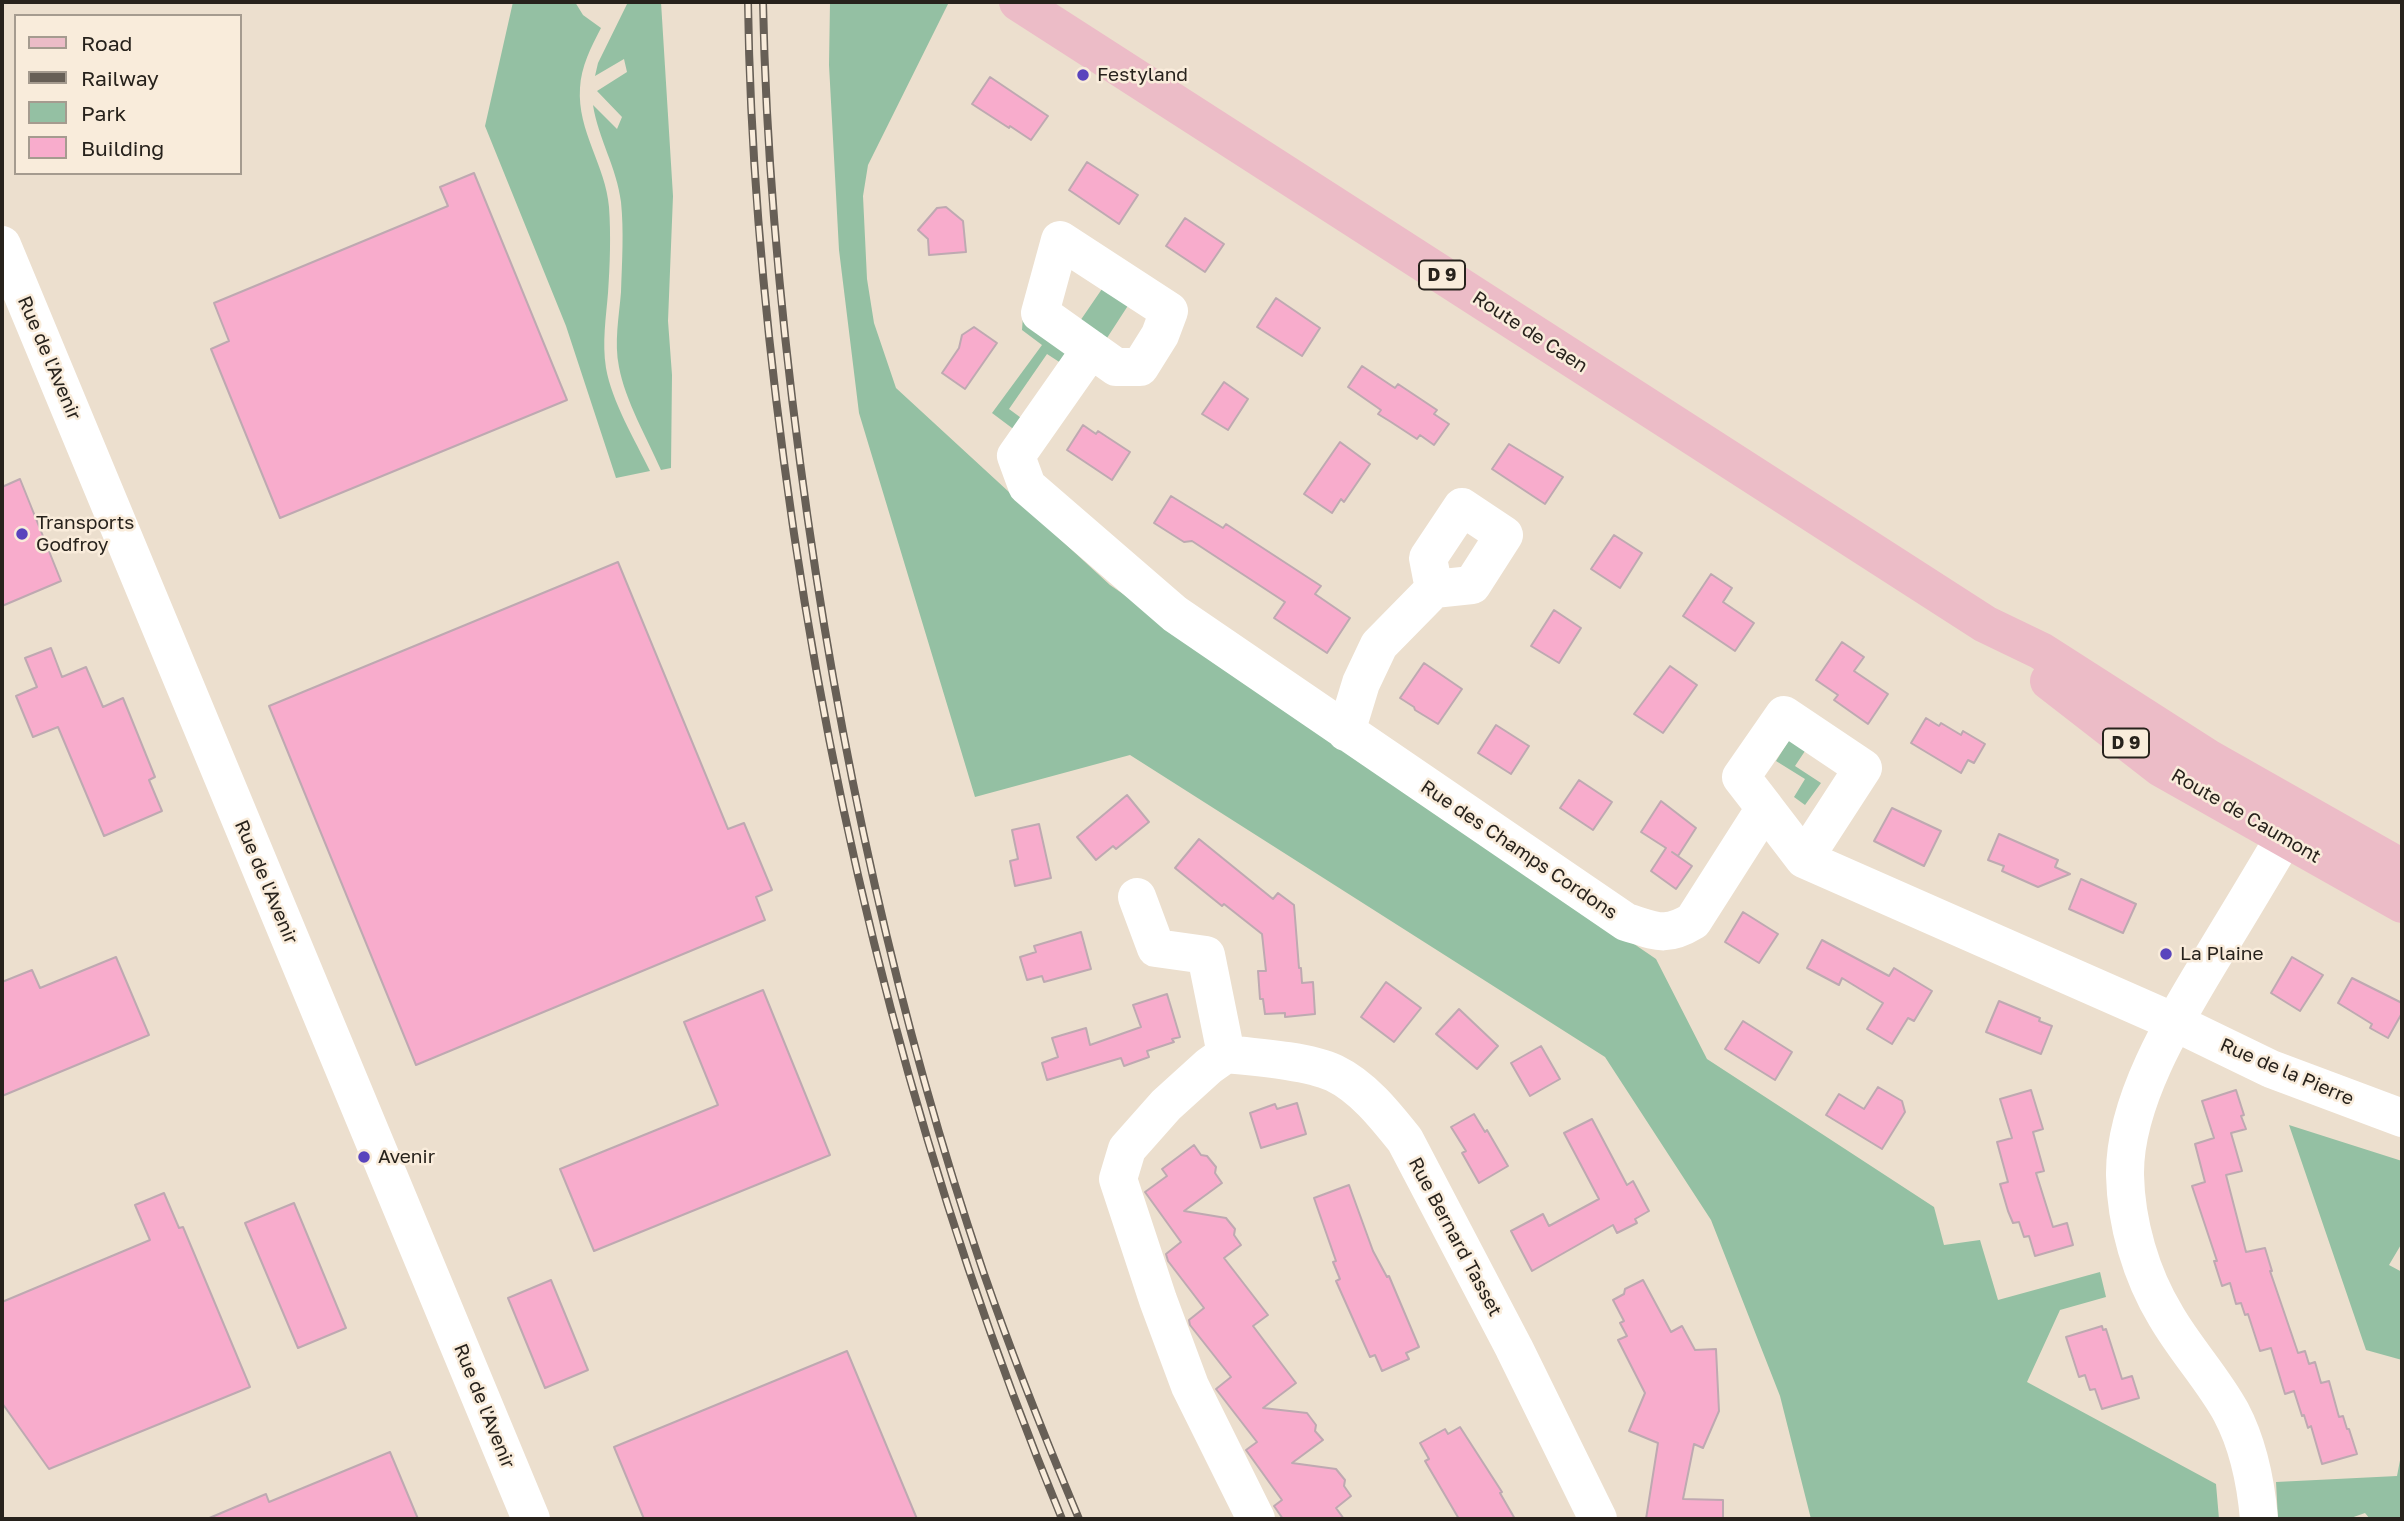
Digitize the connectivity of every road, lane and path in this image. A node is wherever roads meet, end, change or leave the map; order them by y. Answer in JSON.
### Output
{"nodes":[{"id":1,"x":1018,"y":2,"type":"edge"},
{"id":2,"x":2,"y":245,"type":"edge"},
{"id":3,"x":1091,"y":349,"type":"dead end"},
{"id":4,"x":1434,"y":589,"type":"dead end"},
{"id":5,"x":1984,"y":624,"type":"joint"},
{"id":6,"x":1346,"y":732,"type":"junction"},
{"id":7,"x":1765,"y":808,"type":"junction"},
{"id":8,"x":2292,"y":825,"type":"junction"},
{"id":9,"x":1804,"y":859,"type":"junction"},
{"id":10,"x":2402,"y":868,"type":"edge"},
{"id":11,"x":1137,"y":897,"type":"dead end"},
{"id":12,"x":2402,"y":904,"type":"edge"},
{"id":13,"x":2174,"y":1022,"type":"junction"},
{"id":14,"x":1226,"y":1054,"type":"junction"},
{"id":15,"x":2402,"y":1118,"type":"edge"},
{"id":16,"x":531,"y":1519,"type":"edge"},
{"id":17,"x":1256,"y":1519,"type":"edge"},
{"id":18,"x":1598,"y":1519,"type":"edge"},
{"id":19,"x":2259,"y":1519,"type":"edge"}],
"edges":[{"from":1,"to":5,"type":"main road","name":"Route de Caen","number":"D 9"},
{"from":2,"to":16,"type":"street","name":"Rue de l'Avenir"},
{"from":3,"to":6,"type":"street","name":"Rue des Champs Cordons"},
{"from":4,"to":6,"type":"street"},
{"from":5,"to":8,"type":"main road","name":"Route de Caumont","number":"D 9"},
{"from":6,"to":7,"type":"street","name":"Rue des Champs Cordons"},
{"from":7,"to":9,"type":"street"},
{"from":7,"to":9,"type":"street"},
{"from":8,"to":10,"type":"main road","name":"Route de Caumont","number":"D 9"},
{"from":8,"to":12,"type":"main road","name":"Route de Caumont","number":"D 9"},
{"from":8,"to":13,"type":"street"},
{"from":9,"to":13,"type":"street"},
{"from":11,"to":14,"type":"street"},
{"from":13,"to":15,"type":"street","name":"Rue de la Pierre"},
{"from":13,"to":19,"type":"street"},
{"from":14,"to":17,"type":"street"},
{"from":14,"to":18,"type":"street","name":"Rue Bernard Tasset"}]}
